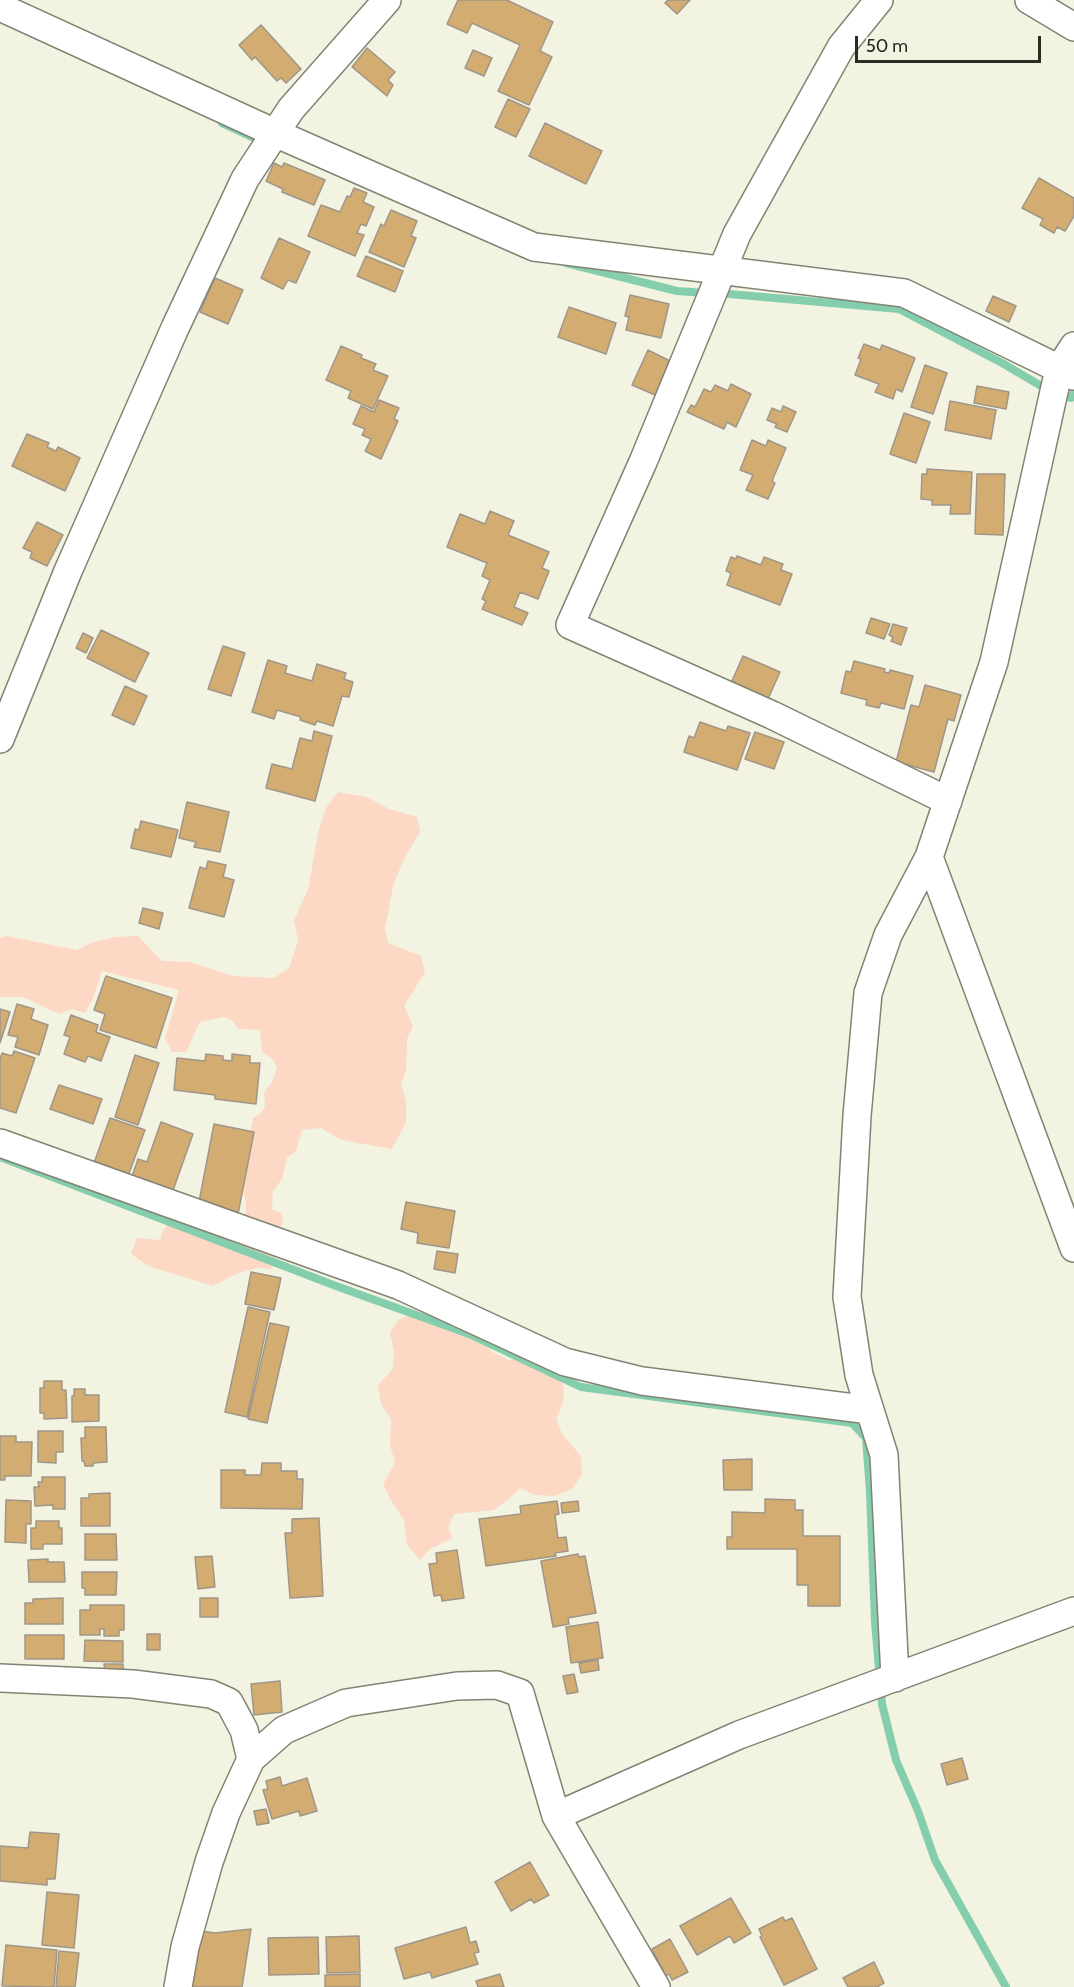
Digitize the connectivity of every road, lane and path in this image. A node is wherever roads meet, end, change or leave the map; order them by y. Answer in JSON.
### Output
{"nodes":[{"id":1,"x":387,"y":0,"type":"edge"},
{"id":2,"x":879,"y":0,"type":"edge"},
{"id":3,"x":1029,"y":0,"type":"edge"},
{"id":4,"x":0,"y":7,"type":"edge"},
{"id":5,"x":1074,"y":27,"type":"edge"},
{"id":6,"x":275,"y":133,"type":"junction"},
{"id":7,"x":723,"y":271,"type":"junction"},
{"id":8,"x":1074,"y":346,"type":"edge"},
{"id":9,"x":1066,"y":372,"type":"edge"},
{"id":10,"x":0,"y":739,"type":"edge"},
{"id":11,"x":948,"y":801,"type":"junction"},
{"id":12,"x":929,"y":857,"type":"junction"},
{"id":13,"x":0,"y":1143,"type":"edge"},
{"id":14,"x":1074,"y":1248,"type":"edge"},
{"id":15,"x":870,"y":1410,"type":"junction"},
{"id":16,"x":1074,"y":1611,"type":"edge"},
{"id":17,"x":0,"y":1678,"type":"edge"},
{"id":18,"x":895,"y":1678,"type":"junction"},
{"id":19,"x":251,"y":1759,"type":"junction"},
{"id":20,"x":556,"y":1816,"type":"junction"},
{"id":21,"x":178,"y":1987,"type":"edge"},
{"id":22,"x":656,"y":1987,"type":"edge"}],
"edges":[{"from":1,"to":6,"type":"street"},
{"from":2,"to":7,"type":"street"},
{"from":3,"to":5,"type":"street"},
{"from":4,"to":6,"type":"street"},
{"from":6,"to":7,"type":"street"},
{"from":6,"to":10,"type":"street"},
{"from":7,"to":9,"type":"street"},
{"from":7,"to":11,"type":"street"},
{"from":8,"to":9,"type":"street"},
{"from":9,"to":11,"type":"street"},
{"from":11,"to":12,"type":"street"},
{"from":12,"to":14,"type":"street"},
{"from":12,"to":15,"type":"street"},
{"from":13,"to":15,"type":"street"},
{"from":15,"to":18,"type":"street"},
{"from":16,"to":18,"type":"street"},
{"from":17,"to":19,"type":"street"},
{"from":18,"to":20,"type":"street"},
{"from":19,"to":20,"type":"street"},
{"from":19,"to":21,"type":"street"},
{"from":20,"to":22,"type":"street"}]}
